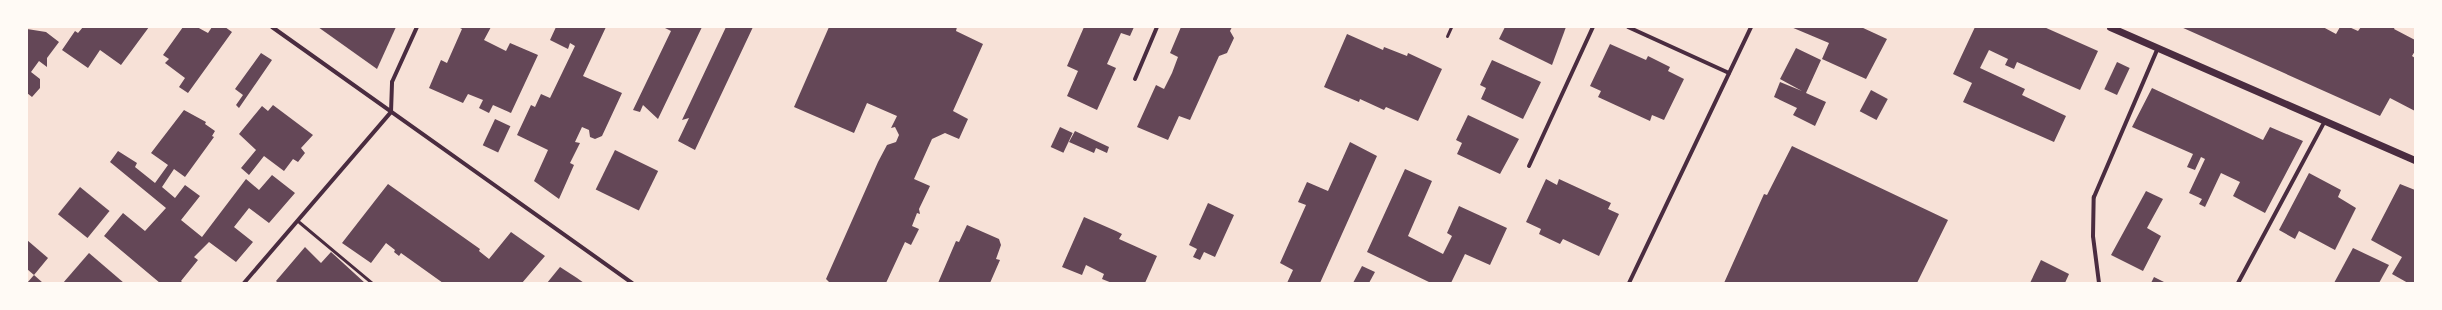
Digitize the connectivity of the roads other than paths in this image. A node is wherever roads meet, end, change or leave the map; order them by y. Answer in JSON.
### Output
{"nodes":[{"id":1,"x":272,"y":27,"type":"edge"},
{"id":2,"x":417,"y":27,"type":"edge"},
{"id":3,"x":1158,"y":27,"type":"edge"},
{"id":4,"x":1451,"y":27,"type":"edge"},
{"id":5,"x":1593,"y":27,"type":"edge"},
{"id":6,"x":1628,"y":27,"type":"edge"},
{"id":7,"x":1751,"y":27,"type":"edge"},
{"id":8,"x":2110,"y":27,"type":"edge"},
{"id":9,"x":1447,"y":36,"type":"dead end"},
{"id":10,"x":2158,"y":48,"type":"junction"},
{"id":11,"x":1729,"y":73,"type":"junction"},
{"id":12,"x":1135,"y":79,"type":"dead end"},
{"id":13,"x":391,"y":112,"type":"junction"},
{"id":14,"x":2325,"y":121,"type":"junction"},
{"id":15,"x":2415,"y":160,"type":"edge"},
{"id":16,"x":1529,"y":166,"type":"dead end"},
{"id":17,"x":299,"y":222,"type":"junction"},
{"id":18,"x":244,"y":283,"type":"edge"},
{"id":19,"x":372,"y":283,"type":"edge"},
{"id":20,"x":632,"y":283,"type":"edge"},
{"id":21,"x":1629,"y":283,"type":"edge"},
{"id":22,"x":2099,"y":283,"type":"edge"},
{"id":23,"x":2238,"y":283,"type":"edge"}],
"edges":[{"from":1,"to":13,"type":"street"},
{"from":2,"to":13,"type":"street"},
{"from":3,"to":12,"type":"street"},
{"from":4,"to":9,"type":"lane"},
{"from":5,"to":16,"type":"street"},
{"from":6,"to":11,"type":"street"},
{"from":7,"to":11,"type":"street"},
{"from":8,"to":10,"type":"street"},
{"from":10,"to":14,"type":"street"},
{"from":10,"to":22,"type":"street"},
{"from":11,"to":21,"type":"street"},
{"from":13,"to":17,"type":"street"},
{"from":13,"to":20,"type":"street"},
{"from":14,"to":15,"type":"street"},
{"from":14,"to":23,"type":"street"},
{"from":17,"to":18,"type":"street"},
{"from":17,"to":19,"type":"lane"}]}
